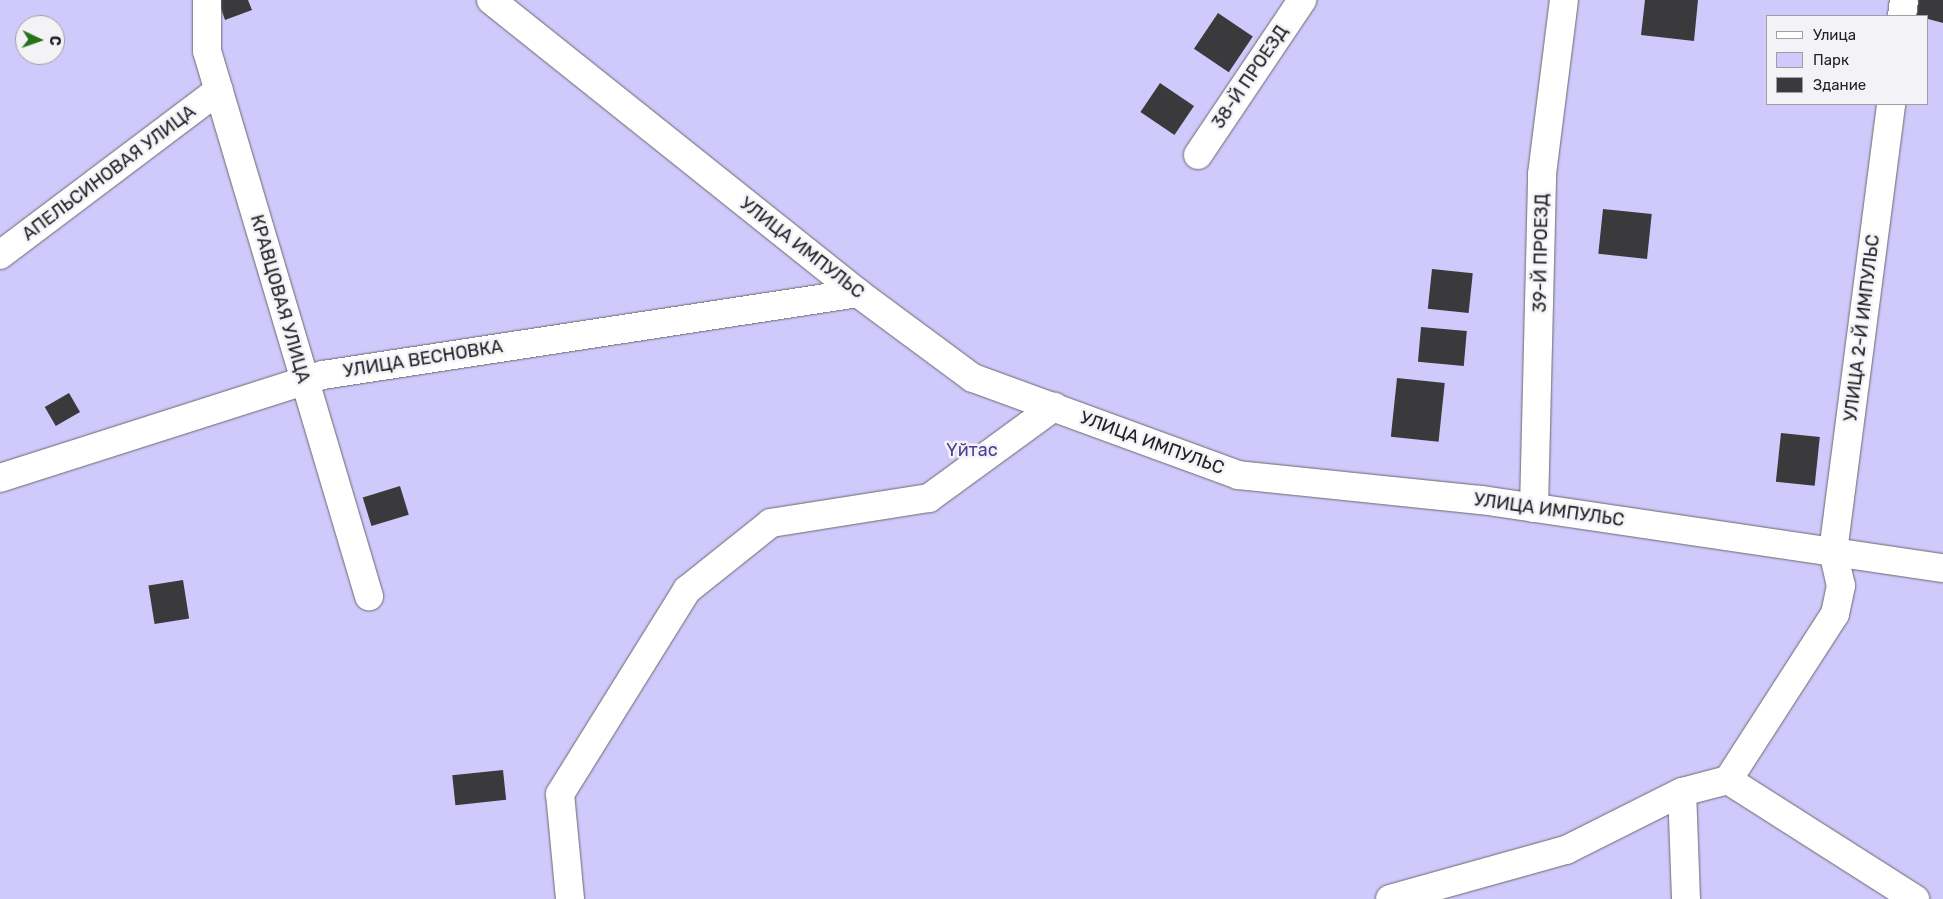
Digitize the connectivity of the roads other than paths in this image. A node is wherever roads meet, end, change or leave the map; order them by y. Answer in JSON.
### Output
{"nodes":[{"id":1,"x":208,"y":0,"type":"edge"},
{"id":2,"x":491,"y":0,"type":"edge"},
{"id":3,"x":1302,"y":0,"type":"edge"},
{"id":4,"x":1564,"y":0,"type":"edge"},
{"id":5,"x":1904,"y":0,"type":"edge"},
{"id":6,"x":1902,"y":15,"type":"edge"},
{"id":7,"x":219,"y":90,"type":"junction"},
{"id":8,"x":1891,"y":105,"type":"edge"},
{"id":9,"x":1198,"y":155,"type":"dead end"},
{"id":10,"x":0,"y":255,"type":"edge"},
{"id":11,"x":858,"y":292,"type":"junction"},
{"id":12,"x":304,"y":381,"type":"junction"},
{"id":13,"x":1054,"y":407,"type":"junction"},
{"id":14,"x":0,"y":478,"type":"edge"},
{"id":15,"x":1534,"y":508,"type":"junction"},
{"id":16,"x":1833,"y":552,"type":"junction"},
{"id":17,"x":1943,"y":568,"type":"edge"},
{"id":18,"x":369,"y":596,"type":"dead end"},
{"id":19,"x":1728,"y":780,"type":"junction"},
{"id":20,"x":1682,"y":792,"type":"junction"},
{"id":21,"x":570,"y":899,"type":"edge"},
{"id":22,"x":1390,"y":899,"type":"edge"},
{"id":23,"x":1686,"y":899,"type":"edge"},
{"id":24,"x":1915,"y":899,"type":"edge"}],
"edges":[{"from":1,"to":7,"type":"street","name":"КРАВЦОВАЯ УЛИЦА"},
{"from":2,"to":11,"type":"street","name":"УЛИЦА ИМПУЛЬС"},
{"from":3,"to":9,"type":"street","name":"38-Й ПРОЕЗД"},
{"from":4,"to":15,"type":"street","name":"39-Й ПРОЕЗД"},
{"from":5,"to":6,"type":"street"},
{"from":7,"to":10,"type":"street","name":"АПЕЛЬСИНОВАЯ УЛИЦА"},
{"from":7,"to":12,"type":"street","name":"КРАВЦОВАЯ УЛИЦА"},
{"from":8,"to":16,"type":"street","name":"УЛИЦА 2-Й ИМПУЛЬС"},
{"from":11,"to":12,"type":"street","name":"УЛИЦА ВЕСНОВКА"},
{"from":11,"to":13,"type":"street","name":"УЛИЦА ИМПУЛЬС"},
{"from":12,"to":14,"type":"street","name":"УЛИЦА ВЕСНОВКА"},
{"from":12,"to":18,"type":"street","name":"КРАВЦОВАЯ УЛИЦА"},
{"from":13,"to":15,"type":"street","name":"УЛИЦА ИМПУЛЬС"},
{"from":13,"to":21,"type":"street"},
{"from":15,"to":16,"type":"street","name":"УЛИЦА ИМПУЛЬС"},
{"from":16,"to":17,"type":"street","name":"УЛИЦА ИМПУЛЬС"},
{"from":16,"to":19,"type":"street","name":"УЛИЦА 2-Й ИМПУЛЬС"},
{"from":19,"to":20,"type":"street"},
{"from":19,"to":24,"type":"street"},
{"from":20,"to":22,"type":"street"},
{"from":20,"to":23,"type":"street"}]}
